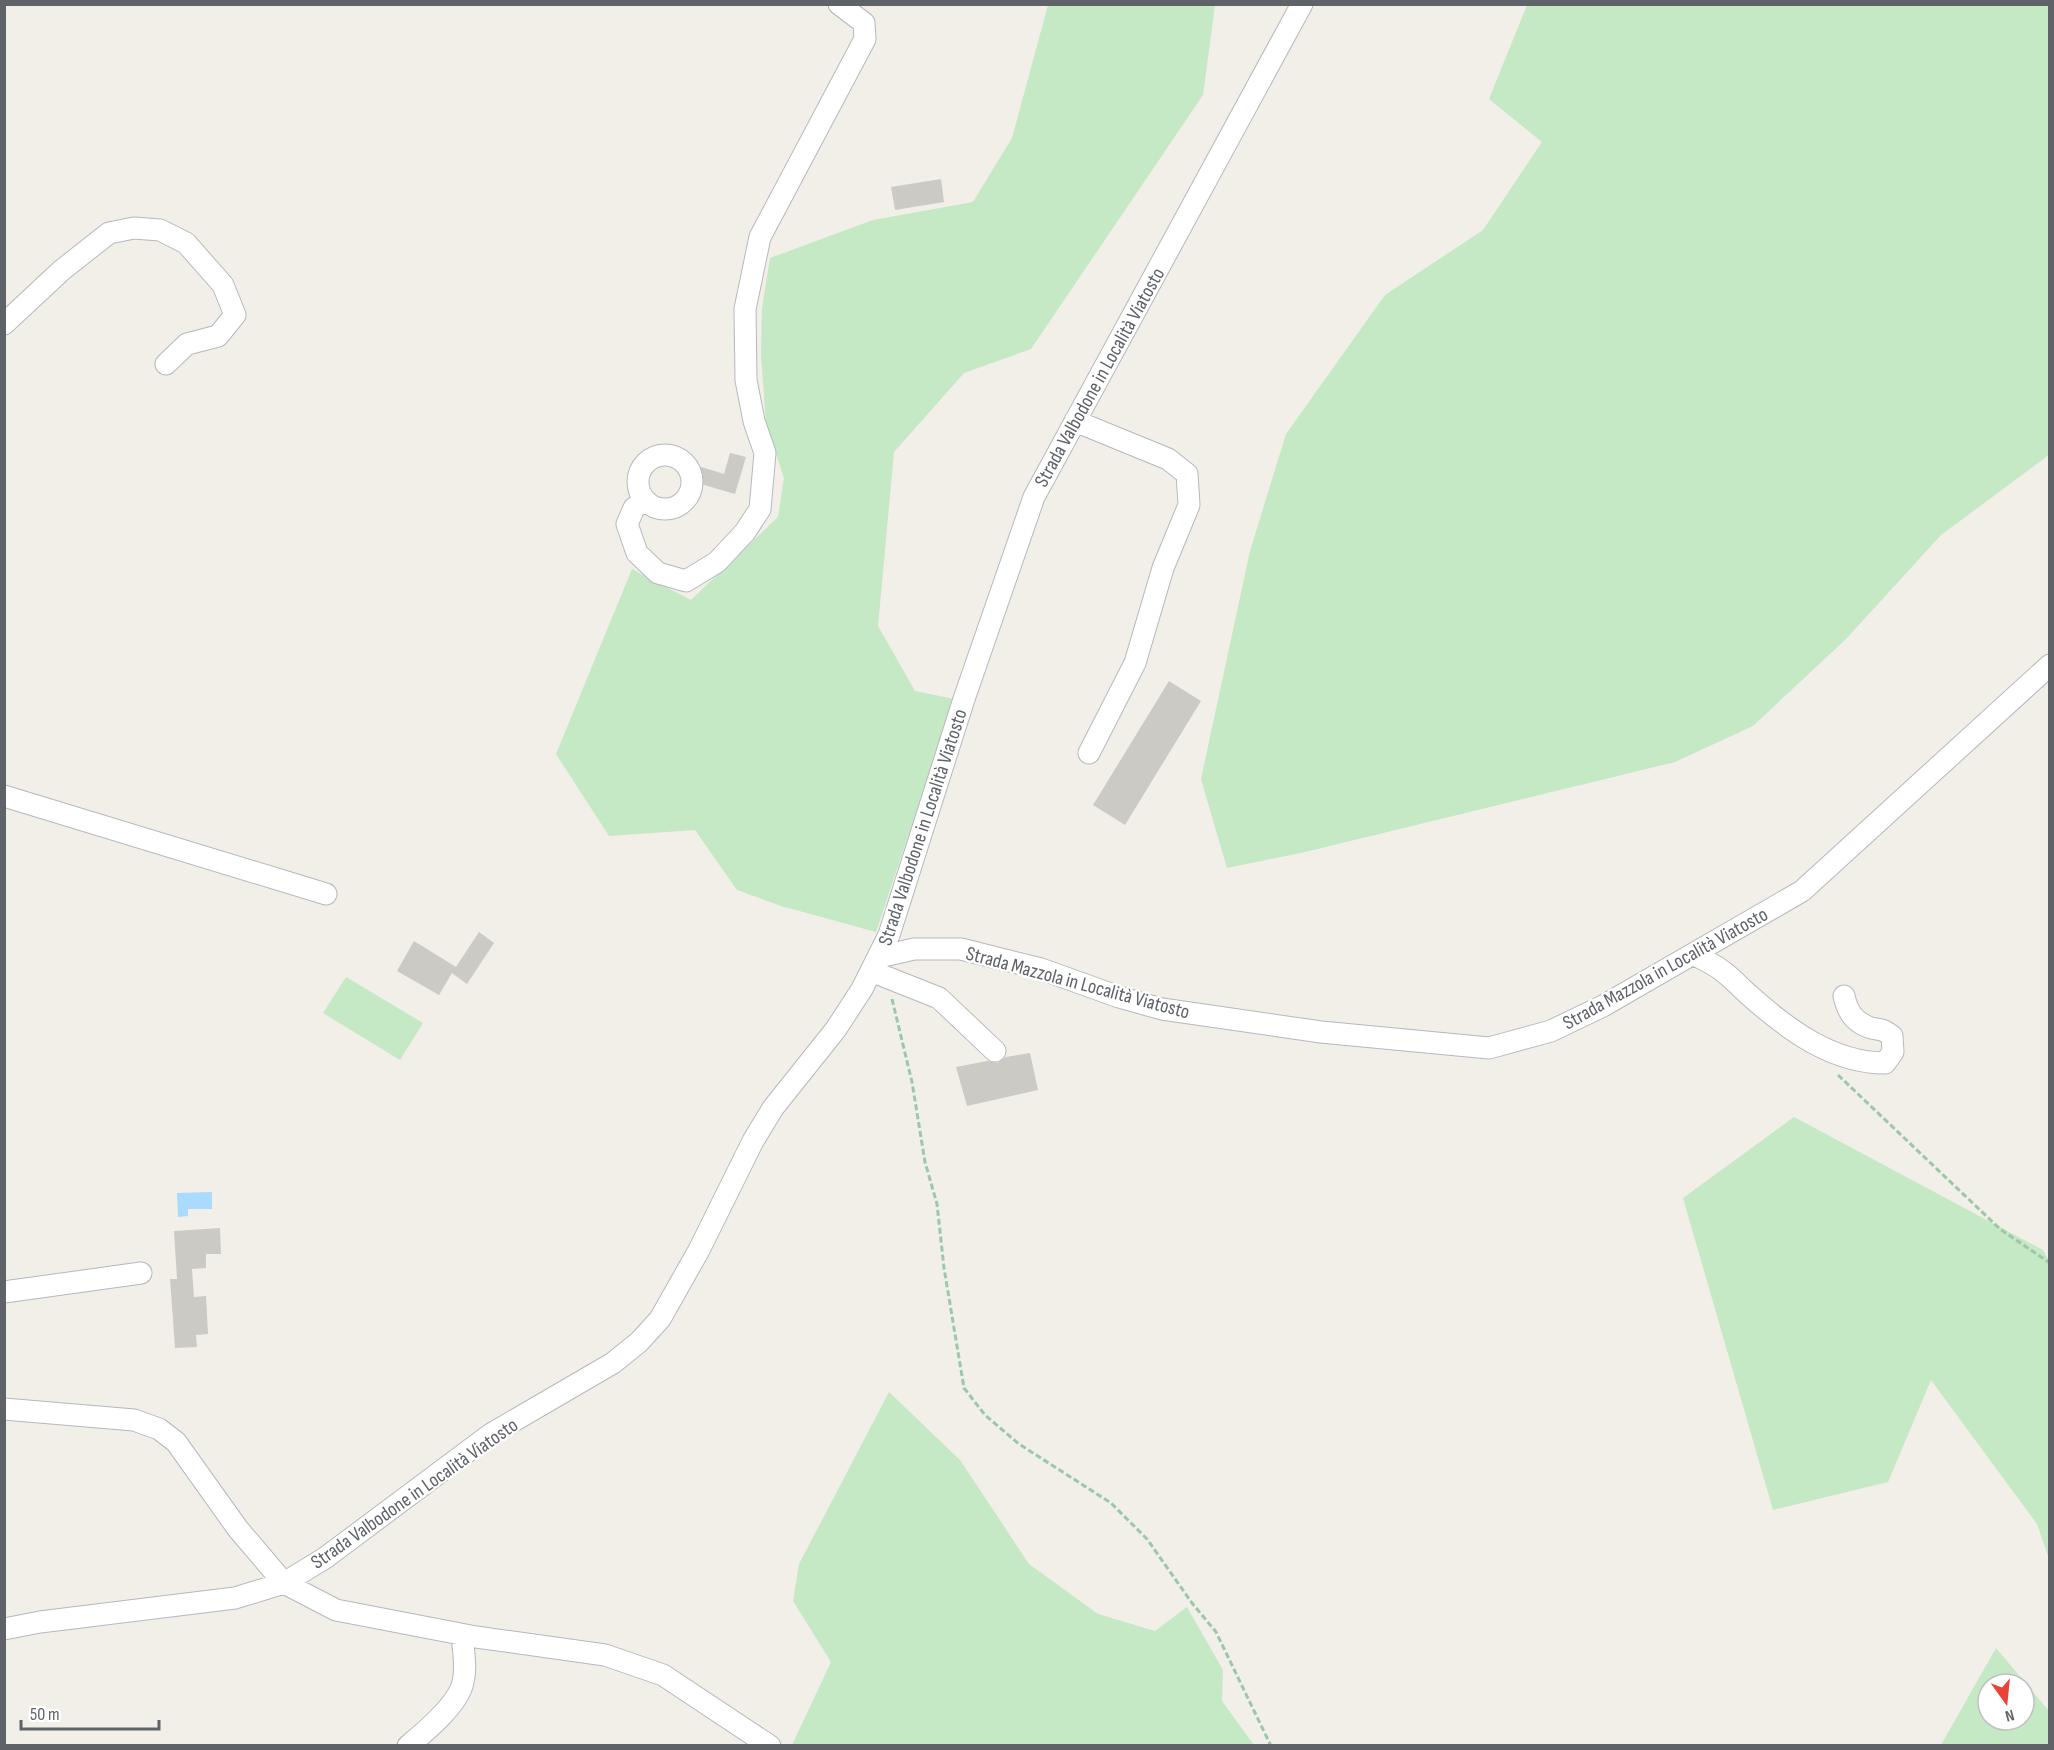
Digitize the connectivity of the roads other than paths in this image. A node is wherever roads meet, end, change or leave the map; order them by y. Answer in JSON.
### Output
{"nodes":[{"id":1,"x":839,"y":4,"type":"edge"},
{"id":2,"x":1302,"y":4,"type":"edge"},
{"id":3,"x":4,"y":324,"type":"edge"},
{"id":4,"x":166,"y":364,"type":"dead end"},
{"id":5,"x":1075,"y":421,"type":"junction"},
{"id":6,"x":644,"y":501,"type":"dead end"},
{"id":7,"x":2049,"y":665,"type":"edge"},
{"id":8,"x":1089,"y":753,"type":"dead end"},
{"id":9,"x":4,"y":796,"type":"edge"},
{"id":10,"x":326,"y":894,"type":"dead end"},
{"id":11,"x":1694,"y":954,"type":"junction"},
{"id":12,"x":877,"y":968,"type":"junction"},
{"id":13,"x":1844,"y":996,"type":"dead end"},
{"id":14,"x":995,"y":1051,"type":"dead end"},
{"id":15,"x":141,"y":1274,"type":"dead end"},
{"id":16,"x":4,"y":1292,"type":"edge"},
{"id":17,"x":4,"y":1409,"type":"edge"},
{"id":18,"x":284,"y":1582,"type":"junction"},
{"id":19,"x":4,"y":1629,"type":"edge"},
{"id":20,"x":462,"y":1635,"type":"junction"},
{"id":21,"x":408,"y":1746,"type":"edge"},
{"id":22,"x":770,"y":1746,"type":"edge"}],
"edges":[{"from":1,"to":6,"type":"street"},
{"from":2,"to":5,"type":"street","name":"Strada Valbodone in Località Viatosto"},
{"from":3,"to":4,"type":"street"},
{"from":5,"to":8,"type":"street"},
{"from":5,"to":12,"type":"street","name":"Strada Valbodone in Località Viatosto"},
{"from":7,"to":11,"type":"street","name":"Strada Mazzola in Località Viatosto"},
{"from":9,"to":10,"type":"street"},
{"from":11,"to":12,"type":"street","name":"Strada Mazzola in Località Viatosto"},
{"from":11,"to":13,"type":"street"},
{"from":12,"to":14,"type":"street"},
{"from":12,"to":18,"type":"street","name":"Strada Valbodone in Località Viatosto"},
{"from":15,"to":16,"type":"street"},
{"from":17,"to":18,"type":"street"},
{"from":18,"to":19,"type":"street","name":"Strada Valbodone in Località Viatosto"},
{"from":18,"to":20,"type":"street"},
{"from":20,"to":21,"type":"street"},
{"from":20,"to":22,"type":"street"}]}
